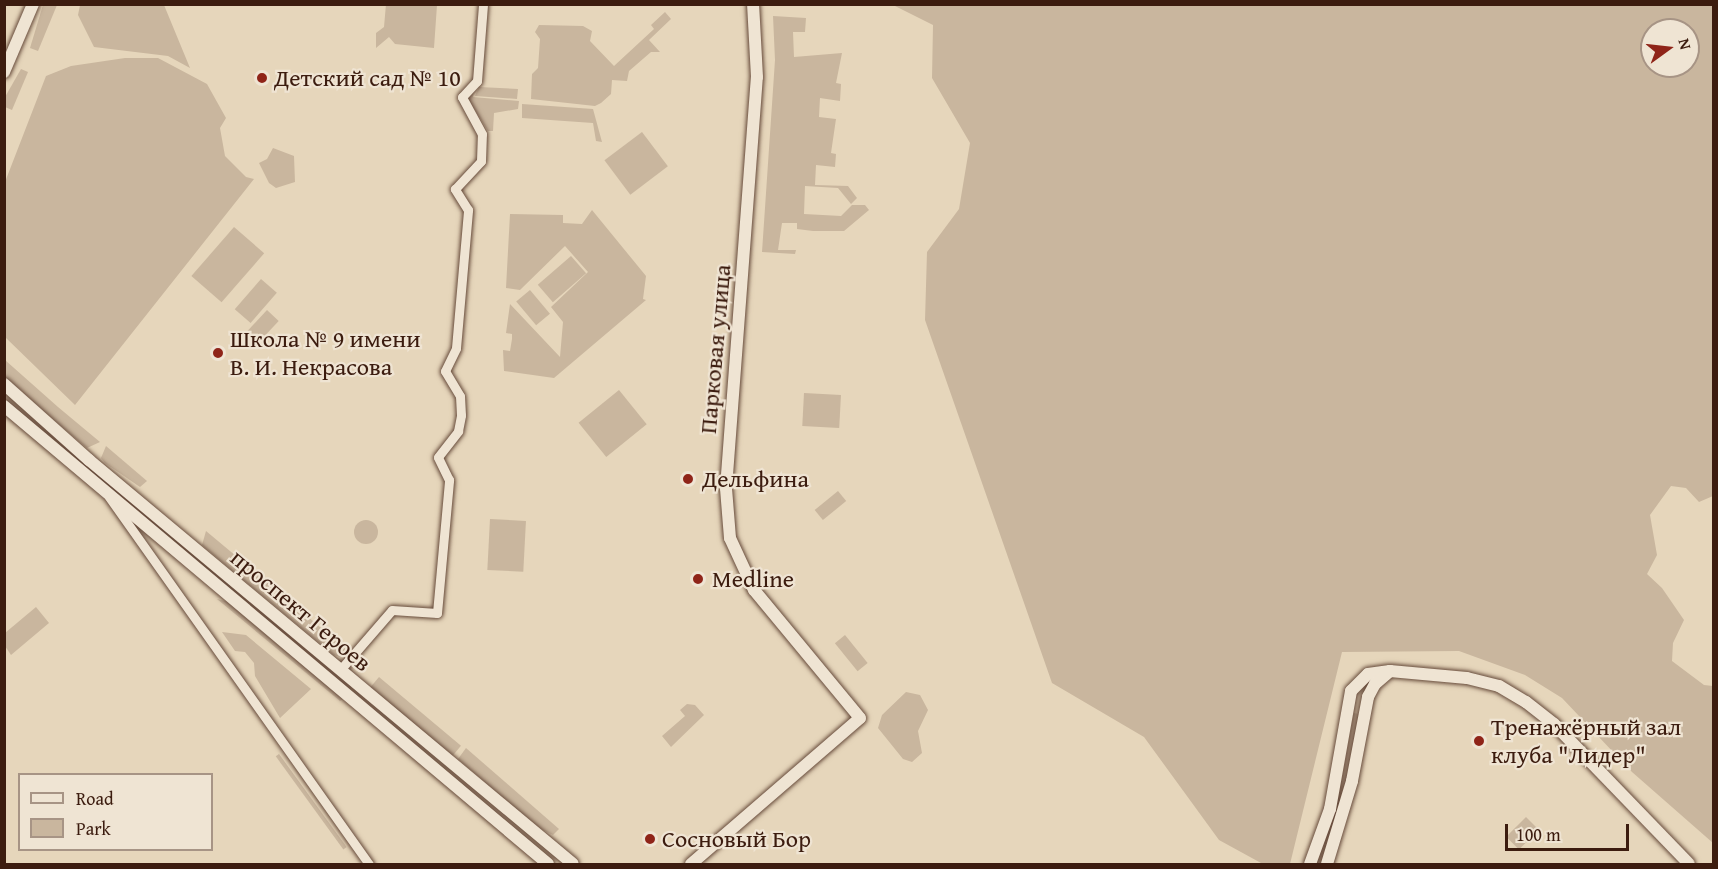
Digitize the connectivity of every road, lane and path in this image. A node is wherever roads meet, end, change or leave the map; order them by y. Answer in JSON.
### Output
{"nodes":[{"id":1,"x":33,"y":4,"type":"edge"},
{"id":2,"x":483,"y":4,"type":"edge"},
{"id":3,"x":753,"y":4,"type":"edge"},
{"id":4,"x":4,"y":72,"type":"edge"},
{"id":5,"x":4,"y":384,"type":"edge"},
{"id":6,"x":4,"y":406,"type":"edge"},
{"id":7,"x":108,"y":495,"type":"junction"},
{"id":8,"x":340,"y":670,"type":"junction"},
{"id":9,"x":1390,"y":671,"type":"junction"},
{"id":10,"x":369,"y":864,"type":"edge"},
{"id":11,"x":548,"y":864,"type":"edge"},
{"id":12,"x":573,"y":864,"type":"edge"},
{"id":13,"x":691,"y":864,"type":"edge"},
{"id":14,"x":1311,"y":864,"type":"edge"},
{"id":15,"x":1327,"y":864,"type":"edge"},
{"id":16,"x":1689,"y":864,"type":"edge"}],
"edges":[{"from":1,"to":4,"type":"street"},
{"from":2,"to":8,"type":"street"},
{"from":3,"to":13,"type":"street","name":"Парковая улица"},
{"from":5,"to":8,"type":"street","name":"проспект Героев"},
{"from":6,"to":7,"type":"street","name":"проспект Героев"},
{"from":7,"to":10,"type":"street","name":"проспект Героев"},
{"from":7,"to":11,"type":"street","name":"проспект Героев"},
{"from":8,"to":12,"type":"street","name":"проспект Героев"},
{"from":9,"to":14,"type":"street"},
{"from":9,"to":15,"type":"street"},
{"from":9,"to":16,"type":"street"}]}
